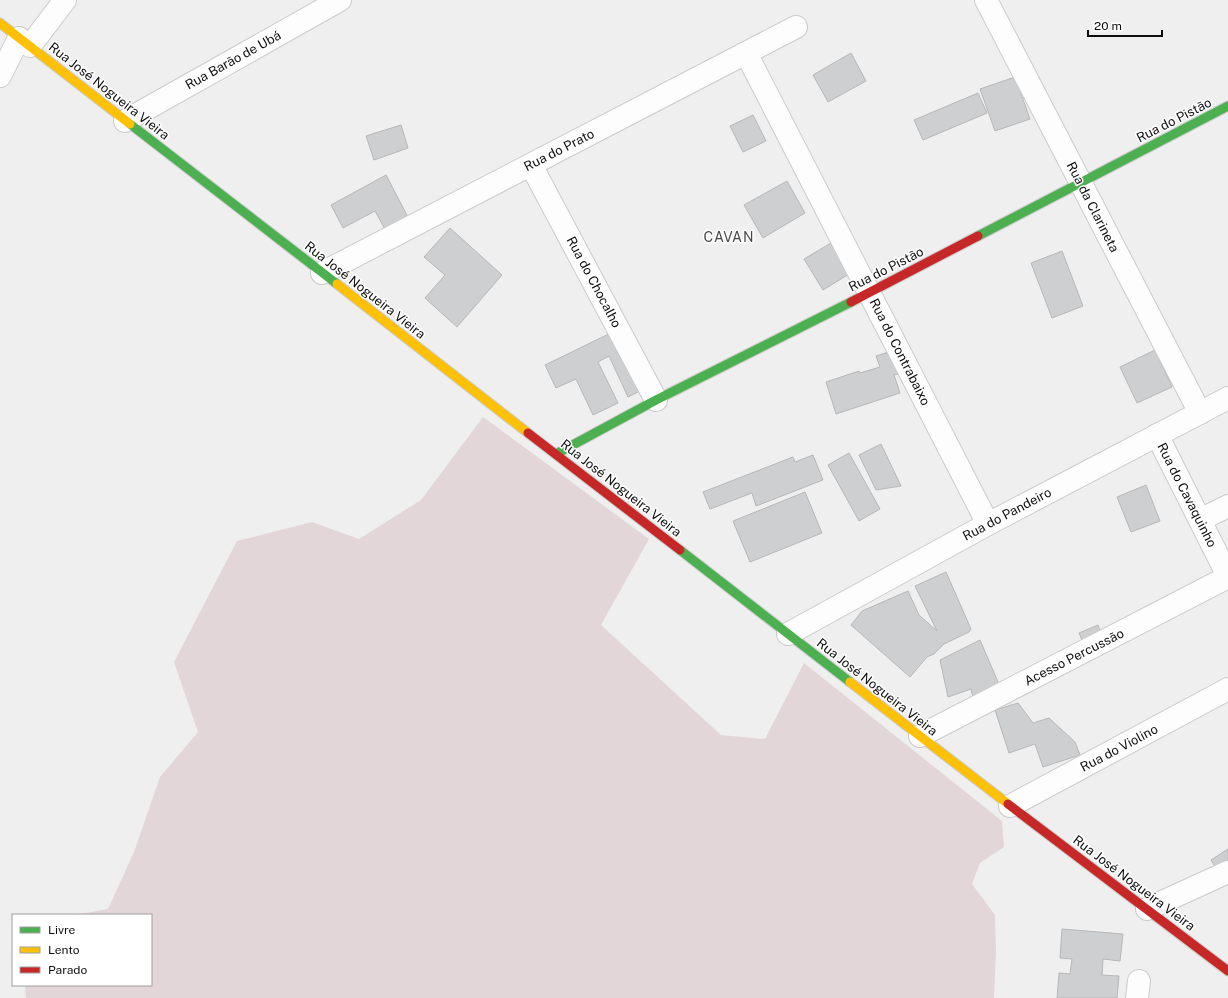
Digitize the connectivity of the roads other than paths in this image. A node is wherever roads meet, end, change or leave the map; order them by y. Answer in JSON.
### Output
{"nodes":[{"id":1,"x":65,"y":0,"type":"edge"},
{"id":2,"x":340,"y":0,"type":"edge"},
{"id":3,"x":986,"y":0,"type":"edge"},
{"id":4,"x":0,"y":23,"type":"edge"},
{"id":5,"x":796,"y":28,"type":"dead end"},
{"id":6,"x":24,"y":42,"type":"junction"},
{"id":7,"x":746,"y":53,"type":"junction"},
{"id":8,"x":0,"y":76,"type":"edge"},
{"id":9,"x":1228,"y":106,"type":"edge"},
{"id":10,"x":126,"y":121,"type":"junction"},
{"id":11,"x":531,"y":165,"type":"junction"},
{"id":12,"x":1080,"y":183,"type":"junction"},
{"id":13,"x":322,"y":273,"type":"junction"},
{"id":14,"x":869,"y":292,"type":"junction"},
{"id":15,"x":1228,"y":398,"type":"edge"},
{"id":16,"x":656,"y":400,"type":"junction"},
{"id":17,"x":1200,"y":413,"type":"junction"},
{"id":18,"x":1157,"y":435,"type":"junction"},
{"id":19,"x":556,"y":454,"type":"junction"},
{"id":20,"x":1228,"y":506,"type":"edge"},
{"id":21,"x":1200,"y":520,"type":"junction"},
{"id":22,"x":988,"y":524,"type":"junction"},
{"id":23,"x":1228,"y":576,"type":"edge"},
{"id":24,"x":788,"y":634,"type":"junction"},
{"id":25,"x":1228,"y":690,"type":"edge"},
{"id":26,"x":920,"y":736,"type":"junction"},
{"id":27,"x":1010,"y":806,"type":"junction"},
{"id":28,"x":1228,"y":872,"type":"edge"},
{"id":29,"x":1147,"y":909,"type":"junction"},
{"id":30,"x":1228,"y":971,"type":"edge"}],
"edges":[{"from":1,"to":6,"type":"street"},
{"from":2,"to":10,"type":"street","name":"Rua Barão de Ubá"},
{"from":3,"to":12,"type":"street","name":"Rua da Clarineta"},
{"from":4,"to":6,"type":"main road","name":"Rua José Nogueira Vieira"},
{"from":5,"to":7,"type":"street","name":"Rua do Prato"},
{"from":6,"to":8,"type":"street"},
{"from":6,"to":10,"type":"main road","name":"Rua José Nogueira Vieira"},
{"from":7,"to":11,"type":"street","name":"Rua do Prato"},
{"from":7,"to":14,"type":"street","name":"Rua do Contrabaixo"},
{"from":9,"to":12,"type":"main road","name":"Rua do Pistão"},
{"from":10,"to":13,"type":"main road","name":"Rua José Nogueira Vieira"},
{"from":11,"to":13,"type":"street","name":"Rua do Prato"},
{"from":11,"to":16,"type":"street","name":"Rua do Chocalho"},
{"from":12,"to":14,"type":"main road","name":"Rua do Pistão"},
{"from":12,"to":17,"type":"street","name":"Rua da Clarineta"},
{"from":13,"to":19,"type":"main road","name":"Rua José Nogueira Vieira"},
{"from":14,"to":16,"type":"main road","name":"Rua do Pistão"},
{"from":14,"to":22,"type":"street","name":"Rua do Contrabaixo"},
{"from":15,"to":17,"type":"street","name":"Rua do Pandeiro"},
{"from":16,"to":19,"type":"main road","name":"Rua do Pistão"},
{"from":17,"to":18,"type":"street","name":"Rua do Pandeiro"},
{"from":18,"to":21,"type":"street","name":"Rua do Cavaquinho"},
{"from":18,"to":22,"type":"street","name":"Rua do Pandeiro"},
{"from":19,"to":24,"type":"main road","name":"Rua José Nogueira Vieira"},
{"from":20,"to":21,"type":"street"},
{"from":21,"to":23,"type":"street","name":"Rua do Cavaquinho"},
{"from":22,"to":24,"type":"street","name":"Rua do Pandeiro"},
{"from":23,"to":26,"type":"street","name":"Acesso Percussão"},
{"from":24,"to":26,"type":"main road","name":"Rua José Nogueira Vieira"},
{"from":25,"to":27,"type":"street","name":"Rua do Violino"},
{"from":26,"to":27,"type":"main road","name":"Rua José Nogueira Vieira"},
{"from":27,"to":29,"type":"main road","name":"Rua José Nogueira Vieira"},
{"from":28,"to":29,"type":"street"},
{"from":29,"to":30,"type":"main road","name":"Rua José Nogueira Vieira"}]}
